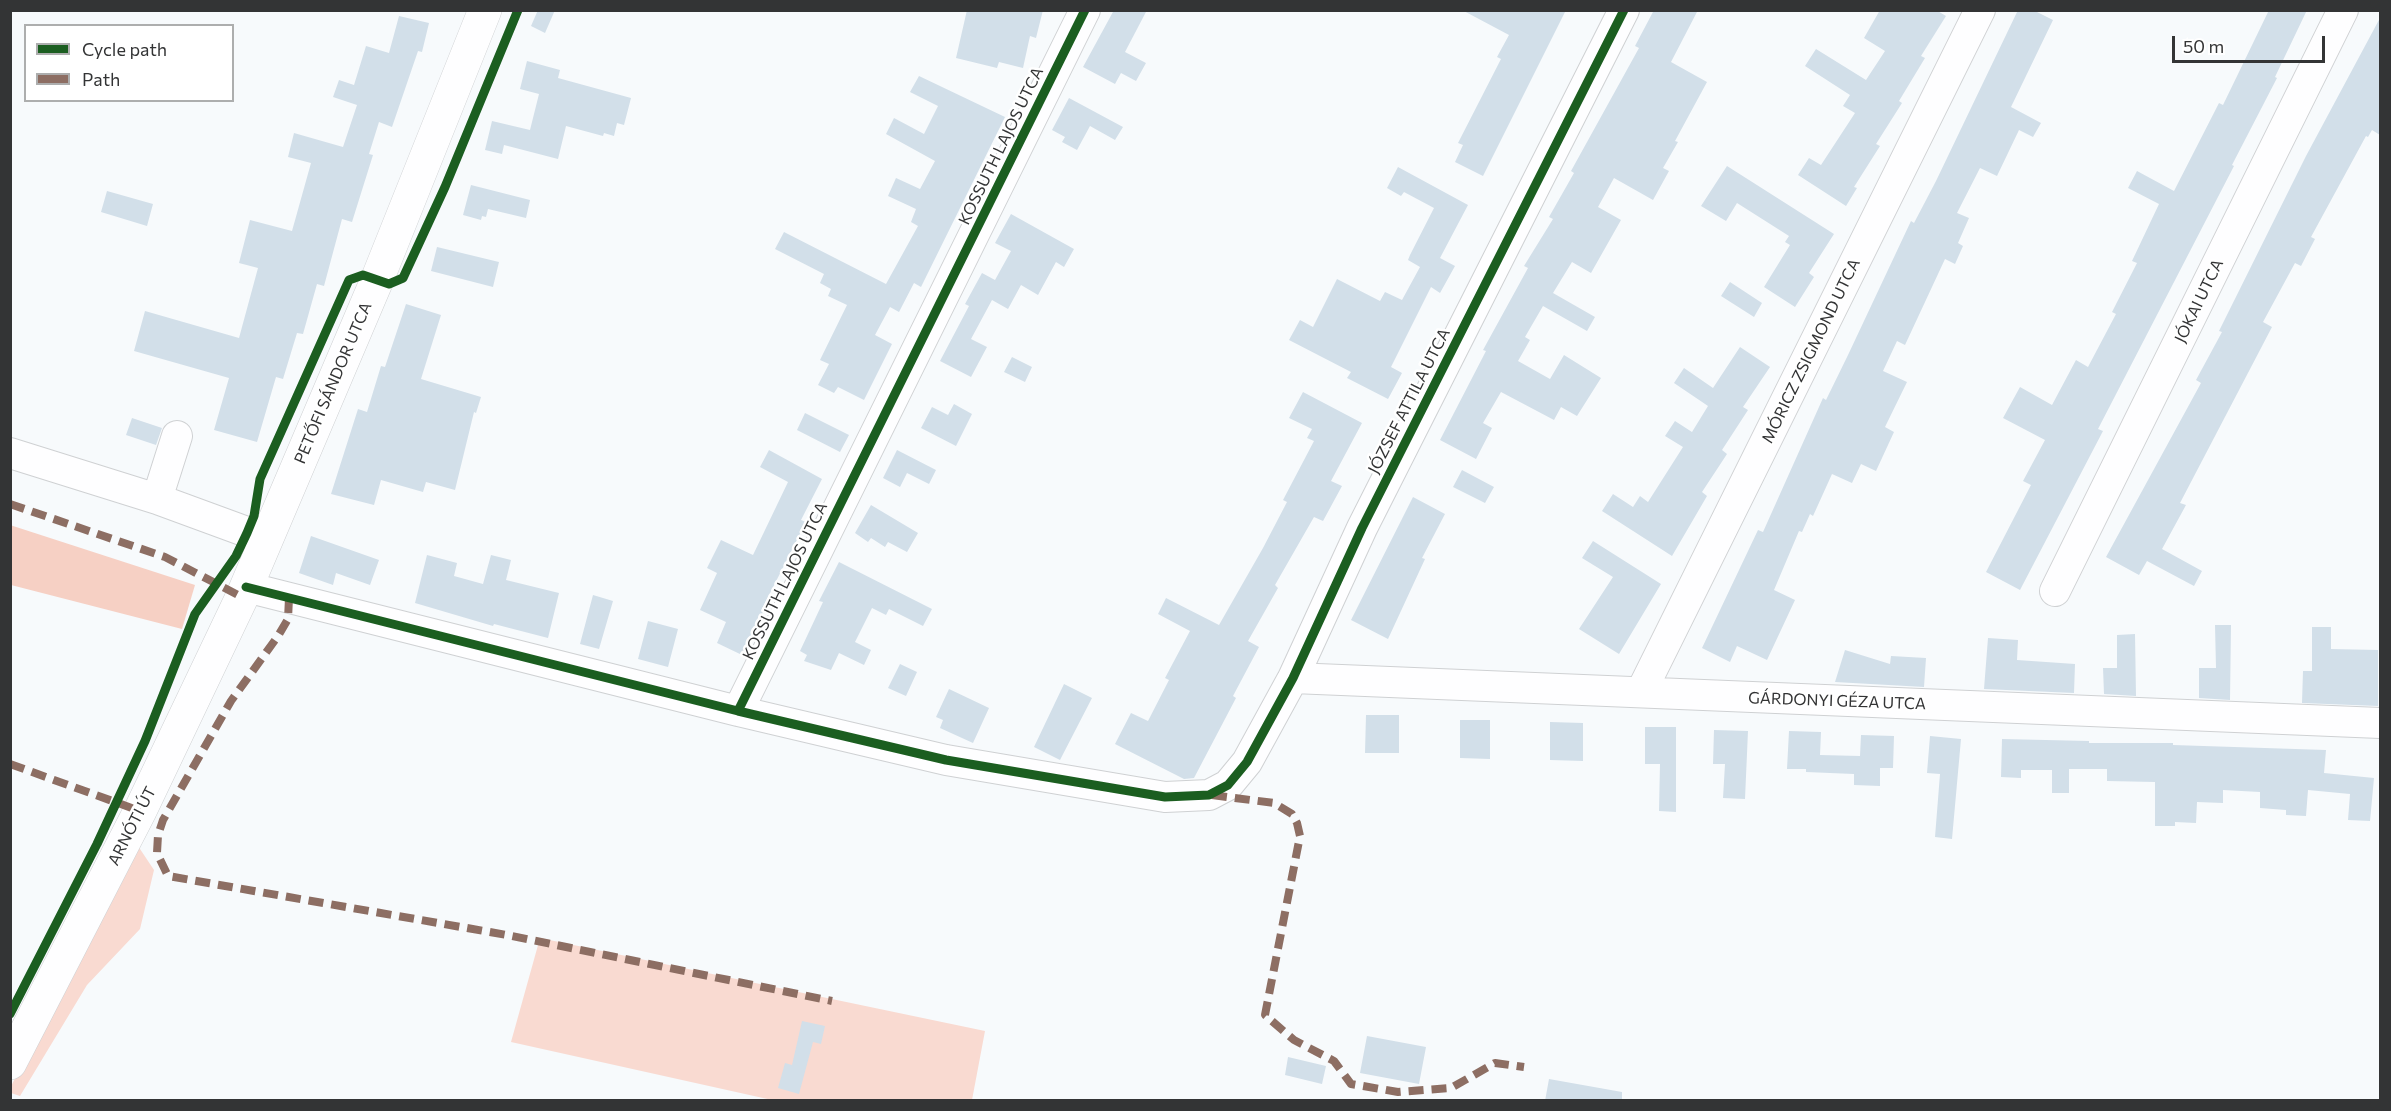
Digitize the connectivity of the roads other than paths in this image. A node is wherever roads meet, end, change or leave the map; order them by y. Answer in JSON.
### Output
{"nodes":[{"id":1,"x":485,"y":10,"type":"edge"},
{"id":2,"x":1085,"y":10,"type":"edge"},
{"id":3,"x":1624,"y":10,"type":"edge"},
{"id":4,"x":1980,"y":10,"type":"edge"},
{"id":5,"x":2343,"y":10,"type":"edge"},
{"id":6,"x":177,"y":436,"type":"dead end"},
{"id":7,"x":10,"y":453,"type":"edge"},
{"id":8,"x":157,"y":499,"type":"junction"},
{"id":9,"x":266,"y":539,"type":"junction"},
{"id":10,"x":246,"y":587,"type":"junction"},
{"id":11,"x":2055,"y":591,"type":"dead end"},
{"id":12,"x":1293,"y":678,"type":"junction"},
{"id":13,"x":1641,"y":692,"type":"junction"},
{"id":14,"x":738,"y":711,"type":"junction"},
{"id":15,"x":2380,"y":723,"type":"edge"},
{"id":16,"x":10,"y":1063,"type":"edge"}],
"edges":[{"from":1,"to":9,"type":"main road","name":"PETŐFI SÁNDOR UTCA"},
{"from":2,"to":14,"type":"street","name":"KOSSUTH LAJOS UTCA"},
{"from":3,"to":12,"type":"street","name":"JÓZSEF ATTILA UTCA"},
{"from":4,"to":13,"type":"street","name":"MÓRICZ ZSIGMOND UTCA"},
{"from":5,"to":11,"type":"street","name":"JÓKAI UTCA"},
{"from":6,"to":8,"type":"street"},
{"from":7,"to":8,"type":"street"},
{"from":8,"to":9,"type":"street"},
{"from":9,"to":10,"type":"main road","name":"PETŐFI SÁNDOR UTCA"},
{"from":10,"to":14,"type":"street"},
{"from":10,"to":16,"type":"main road","name":"ARNÓTI ÚT"},
{"from":12,"to":13,"type":"street","name":"GÁRDONYI GÉZA UTCA"},
{"from":12,"to":14,"type":"street","name":"JÓZSEF ATTILA UTCA"},
{"from":13,"to":15,"type":"street","name":"GÁRDONYI GÉZA UTCA"}]}
